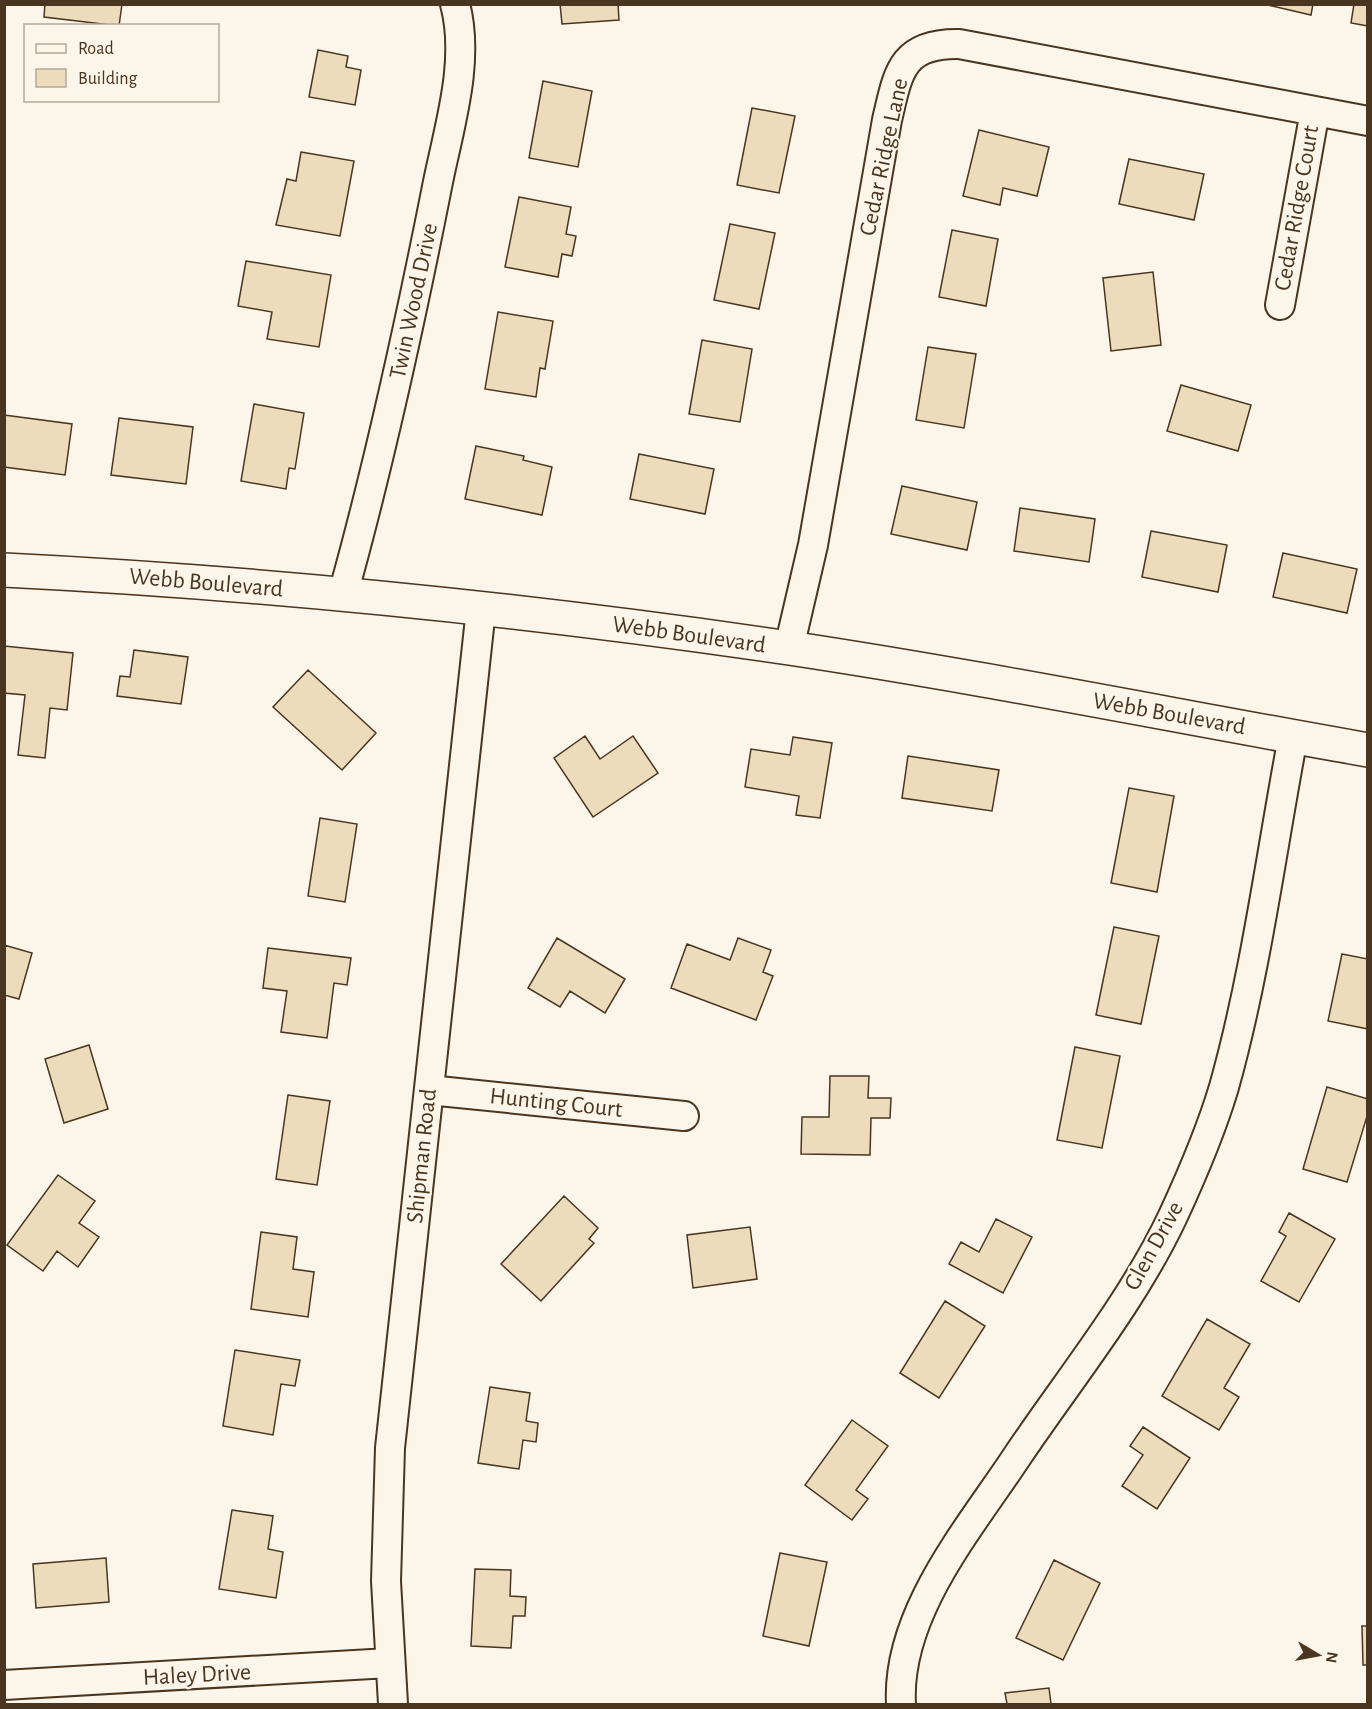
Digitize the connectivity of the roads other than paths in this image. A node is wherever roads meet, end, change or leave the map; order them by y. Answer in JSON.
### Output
{"nodes":[{"id":1,"x":455,"y":4,"type":"edge"},
{"id":2,"x":1315,"y":111,"type":"junction"},
{"id":3,"x":1368,"y":121,"type":"edge"},
{"id":4,"x":1280,"y":305,"type":"dead end"},
{"id":5,"x":4,"y":570,"type":"edge"},
{"id":6,"x":343,"y":594,"type":"junction"},
{"id":7,"x":481,"y":609,"type":"junction"},
{"id":8,"x":789,"y":648,"type":"junction"},
{"id":9,"x":1293,"y":737,"type":"junction"},
{"id":10,"x":1368,"y":750,"type":"edge"},
{"id":11,"x":429,"y":1090,"type":"junction"},
{"id":12,"x":684,"y":1116,"type":"dead end"},
{"id":13,"x":389,"y":1663,"type":"junction"},
{"id":14,"x":4,"y":1685,"type":"edge"},
{"id":15,"x":393,"y":1704,"type":"edge"},
{"id":16,"x":901,"y":1704,"type":"edge"}],
"edges":[{"from":1,"to":6,"type":"street","name":"Twin Wood Drive"},
{"from":2,"to":3,"type":"street","name":"Cedar Ridge Lane"},
{"from":2,"to":4,"type":"street","name":"Cedar Ridge Court"},
{"from":2,"to":8,"type":"street","name":"Cedar Ridge Lane"},
{"from":5,"to":6,"type":"street","name":"Webb Boulevard"},
{"from":6,"to":7,"type":"street","name":"Webb Boulevard"},
{"from":7,"to":8,"type":"street","name":"Webb Boulevard"},
{"from":7,"to":11,"type":"street","name":"Shipman Road"},
{"from":8,"to":9,"type":"street","name":"Webb Boulevard"},
{"from":9,"to":10,"type":"street","name":"Webb Boulevard"},
{"from":9,"to":16,"type":"street","name":"Glen Drive"},
{"from":11,"to":12,"type":"street","name":"Hunting Court"},
{"from":11,"to":13,"type":"street","name":"Shipman Road"},
{"from":13,"to":14,"type":"street","name":"Haley Drive"},
{"from":13,"to":15,"type":"street","name":"Shipman Road"}]}
